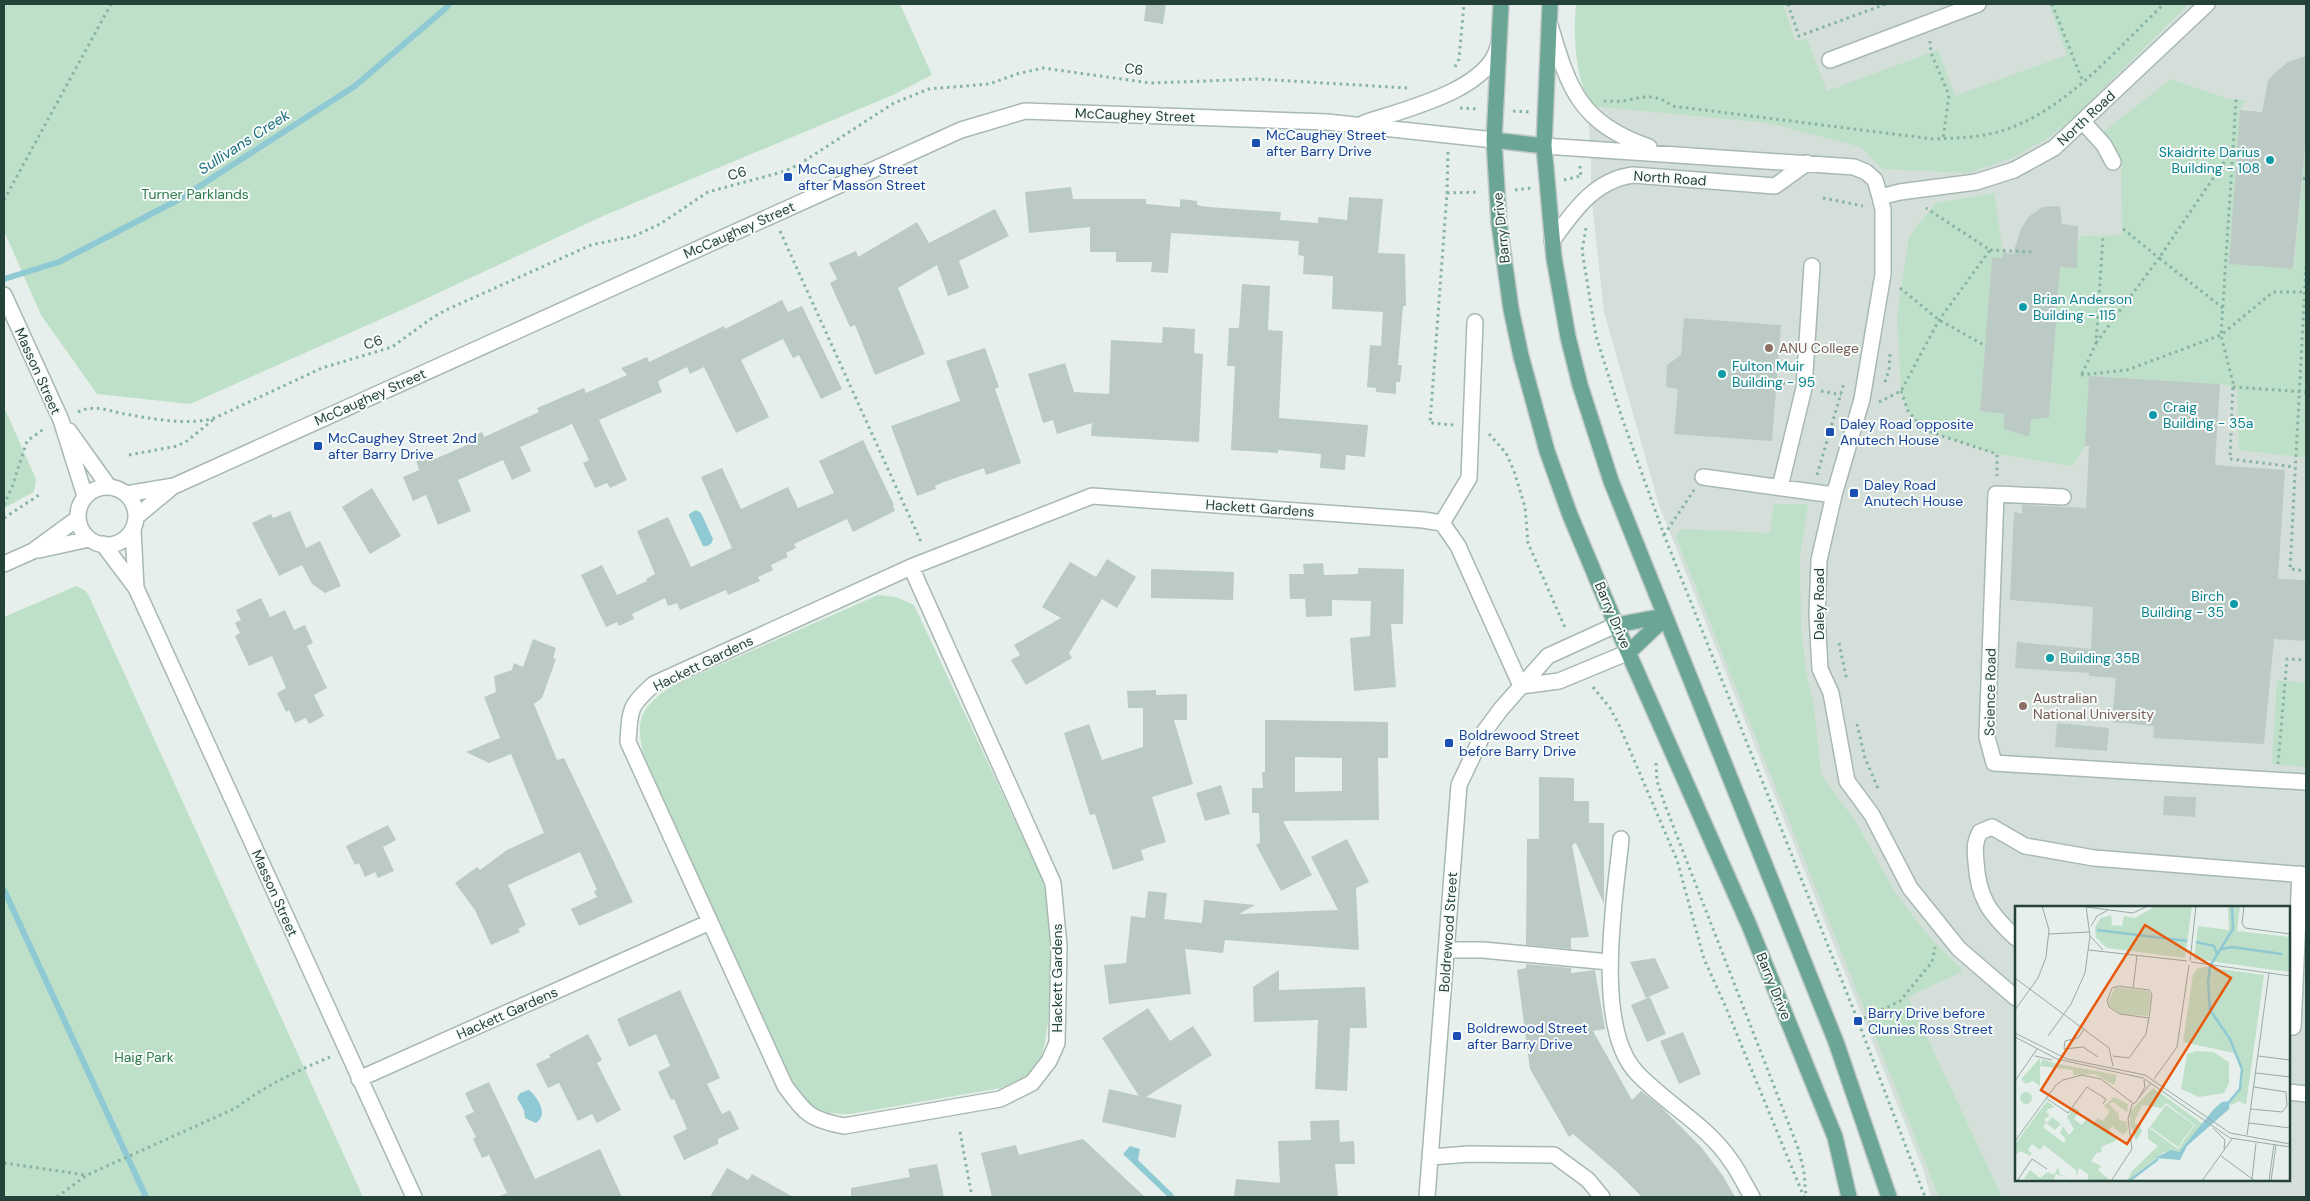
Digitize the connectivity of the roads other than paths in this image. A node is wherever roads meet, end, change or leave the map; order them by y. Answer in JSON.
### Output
{"nodes":[{"id":1,"x":1501,"y":4,"type":"edge"},
{"id":2,"x":1978,"y":4,"type":"edge"},
{"id":3,"x":2207,"y":4,"type":"edge"},
{"id":4,"x":1549,"y":11,"type":"edge"},
{"id":5,"x":1498,"y":47,"type":"junction"},
{"id":6,"x":1830,"y":60,"type":"dead end"},
{"id":7,"x":2083,"y":122,"type":"junction"},
{"id":8,"x":1360,"y":125,"type":"junction"},
{"id":9,"x":1494,"y":140,"type":"junction"},
{"id":10,"x":1544,"y":146,"type":"junction"},
{"id":11,"x":1666,"y":153,"type":"junction"},
{"id":12,"x":2113,"y":162,"type":"dead end"},
{"id":13,"x":1807,"y":163,"type":"junction"},
{"id":14,"x":1854,"y":167,"type":"joint"},
{"id":15,"x":1882,"y":203,"type":"junction"},
{"id":16,"x":1552,"y":241,"type":"junction"},
{"id":17,"x":1812,"y":266,"type":"dead end"},
{"id":18,"x":5,"y":298,"type":"edge"},
{"id":19,"x":1475,"y":322,"type":"dead end"},
{"id":20,"x":66,"y":417,"type":"junction"},
{"id":21,"x":1703,"y":477,"type":"road end"},
{"id":22,"x":174,"y":486,"type":"junction"},
{"id":23,"x":109,"y":487,"type":"junction"},
{"id":24,"x":1780,"y":487,"type":"junction"},
{"id":25,"x":126,"y":494,"type":"junction"},
{"id":26,"x":1834,"y":495,"type":"junction"},
{"id":27,"x":85,"y":496,"type":"junction"},
{"id":28,"x":2063,"y":497,"type":"dead end"},
{"id":29,"x":78,"y":518,"type":"junction"},
{"id":30,"x":134,"y":523,"type":"junction"},
{"id":31,"x":1442,"y":523,"type":"junction"},
{"id":32,"x":96,"y":542,"type":"junction"},
{"id":33,"x":33,"y":551,"type":"junction"},
{"id":34,"x":4,"y":564,"type":"edge"},
{"id":35,"x":910,"y":567,"type":"junction"},
{"id":36,"x":136,"y":588,"type":"junction"},
{"id":37,"x":1664,"y":617,"type":"junction"},
{"id":38,"x":1616,"y":626,"type":"junction"},
{"id":39,"x":1629,"y":652,"type":"junction"},
{"id":40,"x":1521,"y":686,"type":"junction"},
{"id":41,"x":2306,"y":782,"type":"edge"},
{"id":42,"x":1621,"y":839,"type":"dead end"},
{"id":43,"x":2303,"y":874,"type":"edge"},
{"id":44,"x":710,"y":922,"type":"junction"},
{"id":45,"x":2015,"y":937,"type":"edge"},
{"id":46,"x":1446,"y":950,"type":"junction"},
{"id":47,"x":1609,"y":962,"type":"junction"},
{"id":48,"x":2015,"y":997,"type":"edge"},
{"id":49,"x":2290,"y":1027,"type":"edge"},
{"id":50,"x":359,"y":1080,"type":"junction"},
{"id":51,"x":2290,"y":1092,"type":"edge"},
{"id":52,"x":2306,"y":1094,"type":"edge"},
{"id":53,"x":1431,"y":1157,"type":"junction"},
{"id":54,"x":1887,"y":1190,"type":"edge"},
{"id":55,"x":414,"y":1197,"type":"edge"},
{"id":56,"x":1427,"y":1197,"type":"edge"},
{"id":57,"x":1602,"y":1197,"type":"edge"},
{"id":58,"x":1752,"y":1197,"type":"edge"},
{"id":59,"x":1849,"y":1197,"type":"edge"},
{"id":60,"x":1897,"y":1197,"type":"edge"}],
"edges":[{"from":1,"to":5,"type":"main road","name":"Barry Drive"},
{"from":2,"to":6,"type":"street"},
{"from":3,"to":7,"type":"street","name":"North Road"},
{"from":4,"to":10,"type":"main road"},
{"from":4,"to":11,"type":"street","name":"North Road"},
{"from":5,"to":8,"type":"street"},
{"from":5,"to":9,"type":"main road","name":"Barry Drive"},
{"from":7,"to":12,"type":"street"},
{"from":7,"to":15,"type":"street","name":"North Road"},
{"from":8,"to":9,"type":"street","name":"McCaughey Street"},
{"from":8,"to":22,"type":"street","name":"McCaughey Street"},
{"from":9,"to":10,"type":"main road","name":"McCaughey Street"},
{"from":9,"to":38,"type":"main road","name":"Barry Drive"},
{"from":10,"to":11,"type":"street","name":"North Road"},
{"from":10,"to":16,"type":"main road"},
{"from":11,"to":13,"type":"street","name":"North Road"},
{"from":13,"to":14,"type":"street","name":"North Road"},
{"from":13,"to":16,"type":"street","name":"North Road"},
{"from":14,"to":15,"type":"street","name":"Daley Road"},
{"from":15,"to":26,"type":"street","name":"Daley Road"},
{"from":16,"to":37,"type":"main road"},
{"from":17,"to":24,"type":"street"},
{"from":18,"to":20,"type":"street","name":"Masson Street"},
{"from":19,"to":31,"type":"street"},
{"from":20,"to":23,"type":"street","name":"Masson Street"},
{"from":20,"to":27,"type":"street","name":"Masson Street"},
{"from":21,"to":24,"type":"street"},
{"from":22,"to":25,"type":"street","name":"McCaughey Street"},
{"from":22,"to":30,"type":"street","name":"McCaughey Street"},
{"from":23,"to":25,"type":"street"},
{"from":23,"to":27,"type":"street"},
{"from":24,"to":26,"type":"street"},
{"from":25,"to":30,"type":"street"},
{"from":26,"to":48,"type":"street","name":"Daley Road"},
{"from":27,"to":29,"type":"street"},
{"from":28,"to":41,"type":"street","name":"Science Road"},
{"from":29,"to":32,"type":"street"},
{"from":29,"to":33,"type":"street"},
{"from":30,"to":32,"type":"street"},
{"from":30,"to":36,"type":"street","name":"Masson Street"},
{"from":31,"to":35,"type":"street","name":"Hackett Gardens"},
{"from":31,"to":40,"type":"street"},
{"from":32,"to":33,"type":"street"},
{"from":32,"to":36,"type":"street","name":"Masson Street"},
{"from":33,"to":34,"type":"street"},
{"from":35,"to":44,"type":"street","name":"Hackett Gardens"},
{"from":35,"to":44,"type":"street","name":"Hackett Gardens"},
{"from":36,"to":50,"type":"street","name":"Masson Street"},
{"from":37,"to":38,"type":"main road"},
{"from":37,"to":39,"type":"main road"},
{"from":37,"to":54,"type":"main road"},
{"from":38,"to":39,"type":"main road","name":"Barry Drive"},
{"from":38,"to":40,"type":"street","name":"Boldrewood Street"},
{"from":39,"to":40,"type":"street"},
{"from":39,"to":59,"type":"main road","name":"Barry Drive"},
{"from":40,"to":46,"type":"street","name":"Boldrewood Street"},
{"from":42,"to":47,"type":"street"},
{"from":43,"to":45,"type":"street"},
{"from":43,"to":49,"type":"street"},
{"from":44,"to":50,"type":"street","name":"Hackett Gardens"},
{"from":46,"to":47,"type":"street"},
{"from":46,"to":53,"type":"street","name":"Boldrewood Street"},
{"from":47,"to":58,"type":"street"},
{"from":50,"to":55,"type":"street","name":"Masson Street"},
{"from":51,"to":52,"type":"street"},
{"from":53,"to":56,"type":"street","name":"Boldrewood Street"},
{"from":53,"to":57,"type":"street"},
{"from":54,"to":60,"type":"main road"}]}
